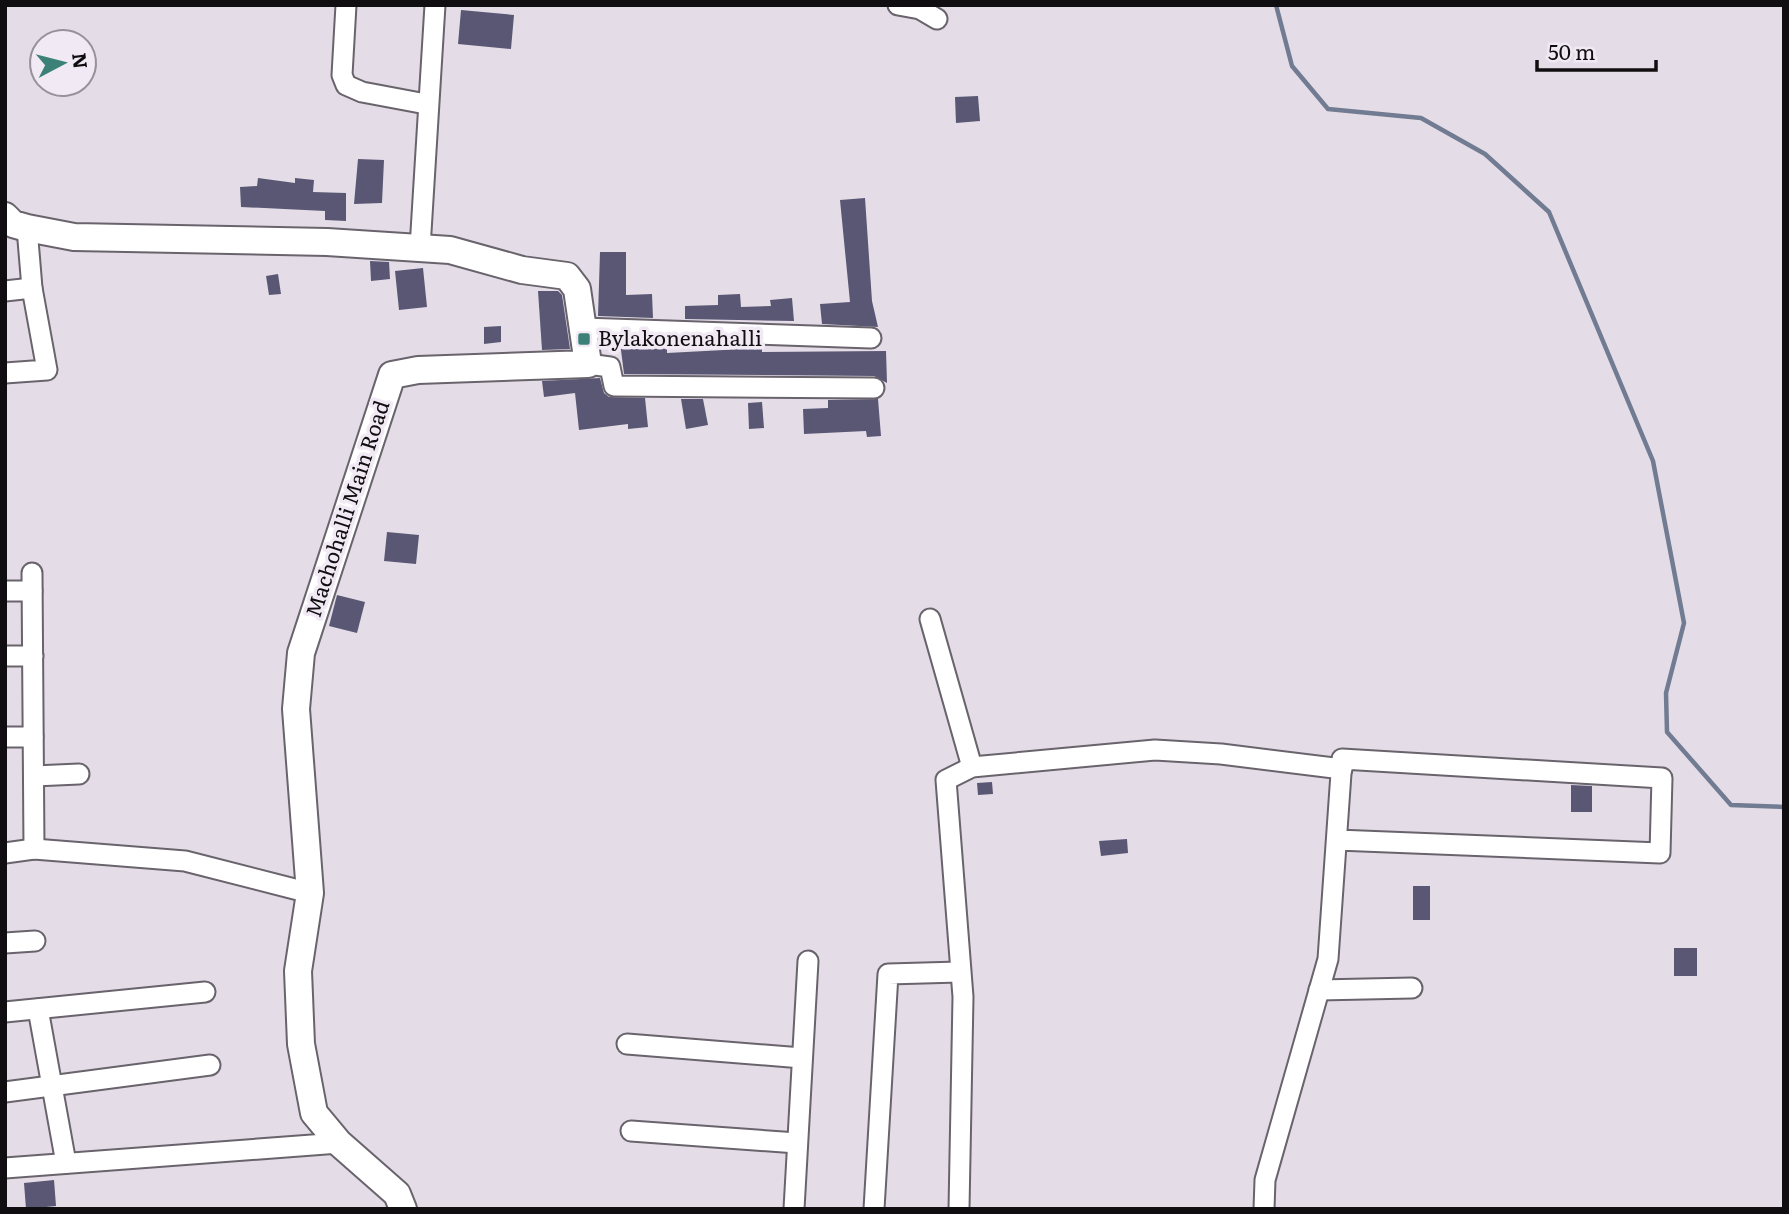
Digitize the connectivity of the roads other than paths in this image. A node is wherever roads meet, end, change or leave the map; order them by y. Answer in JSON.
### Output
{"nodes":[{"id":1,"x":346,"y":5,"type":"edge"},
{"id":2,"x":435,"y":5,"type":"edge"},
{"id":3,"x":898,"y":5,"type":"edge"},
{"id":4,"x":937,"y":19,"type":"dead end"},
{"id":5,"x":426,"y":104,"type":"junction"},
{"id":6,"x":16,"y":222,"type":"edge"},
{"id":7,"x":419,"y":248,"type":"junction"},
{"id":8,"x":33,"y":288,"type":"junction"},
{"id":9,"x":5,"y":291,"type":"edge"},
{"id":10,"x":583,"y":328,"type":"junction"},
{"id":11,"x":871,"y":338,"type":"dead end"},
{"id":12,"x":588,"y":364,"type":"junction"},
{"id":13,"x":5,"y":373,"type":"edge"},
{"id":14,"x":874,"y":388,"type":"dead end"},
{"id":15,"x":5,"y":591,"type":"edge"},
{"id":16,"x":930,"y":619,"type":"dead end"},
{"id":17,"x":5,"y":656,"type":"edge"},
{"id":18,"x":33,"y":656,"type":"junction"},
{"id":19,"x":5,"y":737,"type":"edge"},
{"id":20,"x":33,"y":737,"type":"junction"},
{"id":21,"x":972,"y":767,"type":"junction"},
{"id":22,"x":1342,"y":769,"type":"junction"},
{"id":23,"x":79,"y":774,"type":"dead end"},
{"id":24,"x":34,"y":776,"type":"junction"},
{"id":25,"x":1337,"y":840,"type":"junction"},
{"id":26,"x":34,"y":849,"type":"junction"},
{"id":27,"x":5,"y":853,"type":"edge"},
{"id":28,"x":310,"y":893,"type":"junction"},
{"id":29,"x":36,"y":941,"type":"dead end"},
{"id":30,"x":5,"y":943,"type":"edge"},
{"id":31,"x":808,"y":961,"type":"dead end"},
{"id":32,"x":959,"y":972,"type":"junction"},
{"id":33,"x":1412,"y":988,"type":"dead end"},
{"id":34,"x":1319,"y":990,"type":"junction"},
{"id":35,"x":205,"y":992,"type":"dead end"},
{"id":36,"x":38,"y":1009,"type":"junction"},
{"id":37,"x":5,"y":1012,"type":"edge"},
{"id":38,"x":627,"y":1044,"type":"dead end"},
{"id":39,"x":802,"y":1058,"type":"junction"},
{"id":40,"x":210,"y":1065,"type":"dead end"},
{"id":41,"x":52,"y":1086,"type":"junction"},
{"id":42,"x":5,"y":1092,"type":"edge"},
{"id":43,"x":631,"y":1131,"type":"dead end"},
{"id":44,"x":339,"y":1143,"type":"junction"},
{"id":45,"x":797,"y":1143,"type":"junction"},
{"id":46,"x":66,"y":1163,"type":"junction"},
{"id":47,"x":5,"y":1168,"type":"edge"},
{"id":48,"x":403,"y":1209,"type":"edge"},
{"id":49,"x":794,"y":1209,"type":"edge"},
{"id":50,"x":874,"y":1209,"type":"edge"},
{"id":51,"x":959,"y":1209,"type":"edge"},
{"id":52,"x":1264,"y":1209,"type":"edge"}],
"edges":[{"from":1,"to":5,"type":"street"},
{"from":2,"to":5,"type":"street"},
{"from":3,"to":4,"type":"street"},
{"from":5,"to":7,"type":"street"},
{"from":6,"to":7,"type":"street"},
{"from":6,"to":8,"type":"street"},
{"from":7,"to":10,"type":"street"},
{"from":8,"to":9,"type":"street"},
{"from":8,"to":13,"type":"street"},
{"from":10,"to":11,"type":"street"},
{"from":10,"to":12,"type":"street"},
{"from":12,"to":14,"type":"street"},
{"from":12,"to":28,"type":"street","name":"Machohalli Main Road"},
{"from":15,"to":18,"type":"street"},
{"from":16,"to":21,"type":"street"},
{"from":17,"to":18,"type":"street"},
{"from":18,"to":20,"type":"street"},
{"from":19,"to":20,"type":"street"},
{"from":20,"to":24,"type":"street"},
{"from":21,"to":22,"type":"street"},
{"from":21,"to":32,"type":"street"},
{"from":22,"to":25,"type":"street"},
{"from":22,"to":25,"type":"street"},
{"from":23,"to":24,"type":"street"},
{"from":24,"to":26,"type":"street"},
{"from":25,"to":34,"type":"street"},
{"from":26,"to":27,"type":"street"},
{"from":26,"to":28,"type":"street"},
{"from":28,"to":44,"type":"street","name":"Machohalli Main Road"},
{"from":29,"to":30,"type":"street"},
{"from":31,"to":39,"type":"street"},
{"from":32,"to":50,"type":"street"},
{"from":32,"to":51,"type":"street"},
{"from":33,"to":34,"type":"street"},
{"from":34,"to":52,"type":"street"},
{"from":35,"to":36,"type":"street"},
{"from":36,"to":37,"type":"street"},
{"from":36,"to":41,"type":"street"},
{"from":38,"to":39,"type":"street"},
{"from":39,"to":45,"type":"street"},
{"from":40,"to":41,"type":"street"},
{"from":41,"to":42,"type":"street"},
{"from":41,"to":46,"type":"street"},
{"from":43,"to":45,"type":"street"},
{"from":44,"to":46,"type":"street"},
{"from":44,"to":48,"type":"street","name":"Machohalli Main Road"},
{"from":45,"to":49,"type":"street"},
{"from":46,"to":47,"type":"street"}]}
